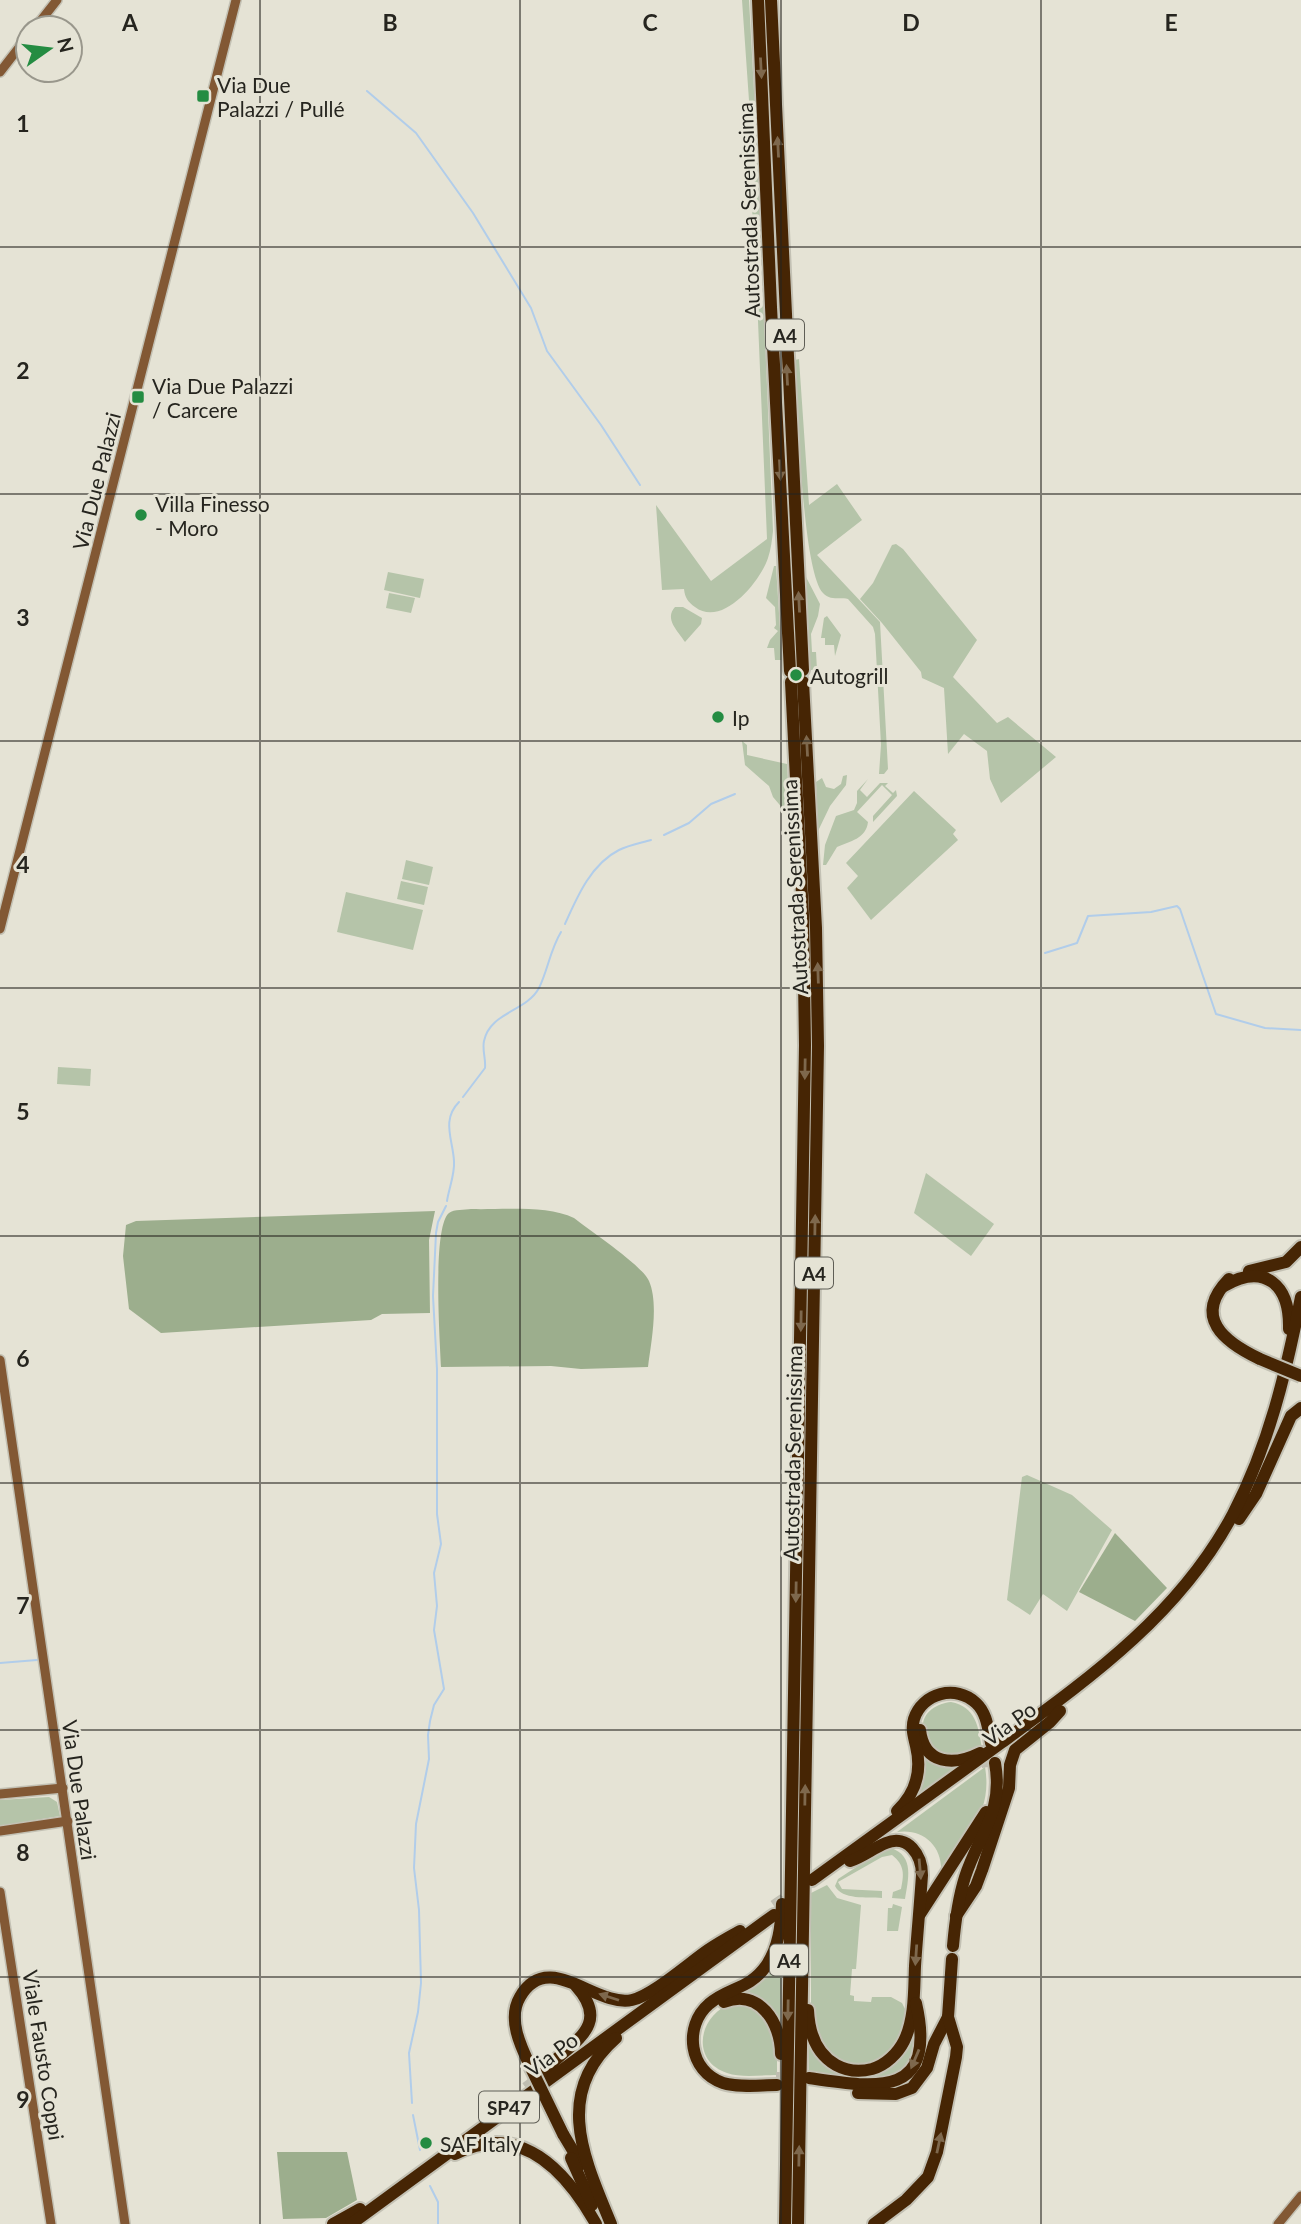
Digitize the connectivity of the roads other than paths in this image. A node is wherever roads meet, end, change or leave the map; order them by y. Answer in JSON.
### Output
{"nodes":[{"id":1,"x":57,"y":0,"type":"edge"},
{"id":2,"x":236,"y":0,"type":"edge"},
{"id":3,"x":758,"y":0,"type":"edge"},
{"id":4,"x":771,"y":0,"type":"edge"},
{"id":5,"x":46,"y":14,"type":"edge"},
{"id":6,"x":14,"y":54,"type":"edge"},
{"id":7,"x":0,"y":72,"type":"edge"},
{"id":8,"x":797,"y":676,"type":"junction"},
{"id":9,"x":0,"y":929,"type":"edge"},
{"id":10,"x":1301,"y":1247,"type":"edge"},
{"id":11,"x":1224,"y":1286,"type":"junction"},
{"id":12,"x":1301,"y":1297,"type":"edge"},
{"id":13,"x":1301,"y":1337,"type":"edge"},
{"id":14,"x":0,"y":1360,"type":"edge"},
{"id":15,"x":1301,"y":1376,"type":"edge"},
{"id":16,"x":1301,"y":1408,"type":"edge"},
{"id":17,"x":1271,"y":1425,"type":"junction"},
{"id":18,"x":1239,"y":1519,"type":"junction"},
{"id":19,"x":1057,"y":1708,"type":"junction"},
{"id":20,"x":1009,"y":1738,"type":"junction"},
{"id":21,"x":793,"y":1746,"type":"junction"},
{"id":22,"x":63,"y":1788,"type":"junction"},
{"id":23,"x":0,"y":1794,"type":"edge"},
{"id":24,"x":68,"y":1821,"type":"junction"},
{"id":25,"x":0,"y":1831,"type":"edge"},
{"id":26,"x":850,"y":1861,"type":"junction"},
{"id":27,"x":835,"y":1863,"type":"junction"},
{"id":28,"x":0,"y":1892,"type":"edge"},
{"id":29,"x":956,"y":1916,"type":"junction"},
{"id":30,"x":918,"y":1917,"type":"junction"},
{"id":31,"x":740,"y":1931,"type":"junction"},
{"id":32,"x":803,"y":1954,"type":"junction"},
{"id":33,"x":574,"y":1983,"type":"junction"},
{"id":34,"x":669,"y":1992,"type":"junction"},
{"id":35,"x":914,"y":1993,"type":"junction"},
{"id":36,"x":948,"y":2017,"type":"junction"},
{"id":37,"x":537,"y":2072,"type":"junction"},
{"id":38,"x":526,"y":2088,"type":"tunnel mouth"},
{"id":39,"x":564,"y":2134,"type":"junction"},
{"id":40,"x":786,"y":2173,"type":"junction"},
{"id":41,"x":393,"y":2193,"type":"junction"},
{"id":42,"x":1301,"y":2196,"type":"edge"},
{"id":43,"x":361,"y":2209,"type":"junction"},
{"id":44,"x":51,"y":2224,"type":"edge"},
{"id":45,"x":125,"y":2224,"type":"edge"},
{"id":46,"x":333,"y":2224,"type":"edge"},
{"id":47,"x":339,"y":2224,"type":"edge"},
{"id":48,"x":351,"y":2224,"type":"edge"},
{"id":49,"x":599,"y":2224,"type":"edge"},
{"id":50,"x":610,"y":2224,"type":"edge"},
{"id":51,"x":785,"y":2224,"type":"edge"},
{"id":52,"x":798,"y":2224,"type":"edge"},
{"id":53,"x":874,"y":2224,"type":"edge"},
{"id":54,"x":1278,"y":2224,"type":"edge"}],
"edges":[{"from":1,"to":5,"type":"street"},
{"from":2,"to":9,"type":"street","name":"Via Due Palazzi"},
{"from":3,"to":8,"type":"highway","name":"Autostrada Serenissima","number":"A4","one_way":true},
{"from":8,"to":4,"type":"highway","name":"Autostrada Serenissima","number":"A4","one_way":true},
{"from":6,"to":7,"type":"street"},
{"from":8,"to":21,"type":"highway","name":"Autostrada Serenissima","number":"A4","one_way":true},
{"from":32,"to":8,"type":"highway","name":"Autostrada Serenissima","number":"A4","one_way":true},
{"from":10,"to":11,"type":"highway"},
{"from":11,"to":15,"type":"highway","bridge":true},
{"from":11,"to":17,"type":"highway"},
{"from":12,"to":17,"type":"highway"},
{"from":13,"to":18,"type":"highway"},
{"from":14,"to":22,"type":"street","name":"Via Due Palazzi"},
{"from":16,"to":18,"type":"highway"},
{"from":17,"to":19,"type":"highway"},
{"from":18,"to":19,"type":"highway"},
{"from":19,"to":20,"type":"highway","name":"Via Po"},
{"from":19,"to":26,"type":"highway","name":"Via Po"},
{"from":19,"to":29,"type":"highway"},
{"from":20,"to":27,"type":"highway","name":"Via Po"},
{"from":20,"to":27,"type":"highway"},
{"from":21,"to":40,"type":"highway","name":"Autostrada Serenissima","number":"A4","one_way":true},
{"from":21,"to":40,"type":"highway","number":"A4"},
{"from":22,"to":23,"type":"street"},
{"from":22,"to":24,"type":"street","name":"Via Due Palazzi"},
{"from":24,"to":25,"type":"street"},
{"from":24,"to":45,"type":"street","name":"Via Due Palazzi"},
{"from":26,"to":27,"type":"highway","name":"Via Po"},
{"from":26,"to":30,"type":"highway","one_way":true},
{"from":28,"to":44,"type":"street","name":"Viale Fausto Coppi"},
{"from":29,"to":30,"type":"highway"},
{"from":29,"to":36,"type":"highway"},
{"from":30,"to":35,"type":"highway","one_way":true},
{"from":31,"to":33,"type":"highway","one_way":true},
{"from":31,"to":34,"type":"highway","name":"Via Po","number":"SP47"},
{"from":31,"to":37,"type":"highway","name":"Via Po","number":"SP47"},
{"from":32,"to":35,"type":"highway"},
{"from":52,"to":32,"type":"highway","name":"Autostrada Serenissima","number":"A4","one_way":true},
{"from":33,"to":37,"type":"highway"},
{"from":33,"to":37,"type":"highway"},
{"from":34,"to":41,"type":"highway","name":"Via Po","number":"SP47"},
{"from":34,"to":50,"type":"highway"},
{"from":35,"to":36,"type":"highway","one_way":true},
{"from":53,"to":36,"type":"highway","one_way":true},
{"from":37,"to":39,"type":"highway","bridge":true},
{"from":38,"to":43,"type":"highway","name":"Via Po","number":"SP47"},
{"from":39,"to":49,"type":"highway"},
{"from":39,"to":50,"type":"highway"},
{"from":40,"to":51,"type":"highway","name":"Autostrada Serenissima","number":"A4"},
{"from":41,"to":48,"type":"highway","name":"Via Po","number":"SP47"},
{"from":41,"to":49,"type":"highway"},
{"from":42,"to":54,"type":"street"},
{"from":43,"to":46,"type":"highway","number":"SP47"},
{"from":43,"to":47,"type":"highway","number":"SP47"}]}
